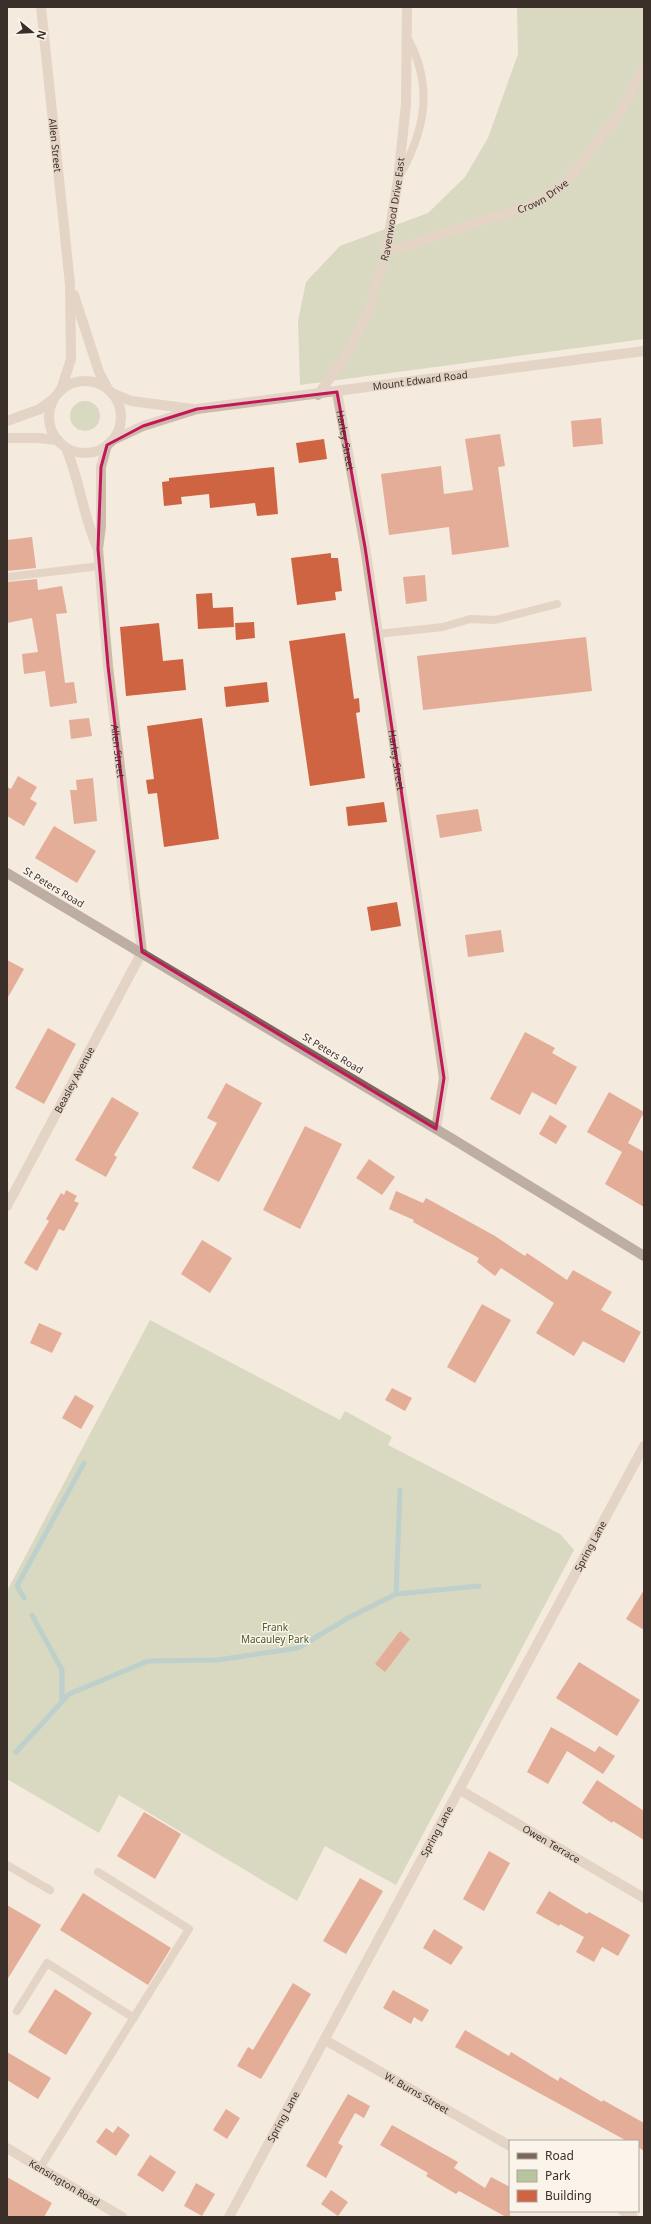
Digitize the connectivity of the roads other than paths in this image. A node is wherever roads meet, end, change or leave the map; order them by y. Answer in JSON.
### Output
{"nodes":[{"id":1,"x":41,"y":7,"type":"edge"},
{"id":2,"x":407,"y":7,"type":"edge"},
{"id":3,"x":406,"y":35,"type":"junction"},
{"id":4,"x":644,"y":67,"type":"edge"},
{"id":5,"x":398,"y":180,"type":"junction"},
{"id":6,"x":386,"y":252,"type":"junction"},
{"id":7,"x":70,"y":284,"type":"junction"},
{"id":8,"x":644,"y":351,"type":"edge"},
{"id":9,"x":110,"y":391,"type":"junction"},
{"id":10,"x":337,"y":392,"type":"junction"},
{"id":11,"x":58,"y":394,"type":"junction"},
{"id":12,"x":318,"y":395,"type":"junction"},
{"id":13,"x":197,"y":409,"type":"junction"},
{"id":14,"x":7,"y":421,"type":"edge"},
{"id":15,"x":7,"y":438,"type":"edge"},
{"id":16,"x":58,"y":440,"type":"junction"},
{"id":17,"x":109,"y":443,"type":"junction"},
{"id":18,"x":66,"y":448,"type":"junction"},
{"id":19,"x":98,"y":549,"type":"junction"},
{"id":20,"x":100,"y":566,"type":"junction"},
{"id":21,"x":7,"y":577,"type":"edge"},
{"id":22,"x":557,"y":604,"type":"dead end"},
{"id":23,"x":378,"y":634,"type":"junction"},
{"id":24,"x":7,"y":873,"type":"edge"},
{"id":25,"x":142,"y":952,"type":"junction"},
{"id":26,"x":436,"y":1129,"type":"junction"},
{"id":27,"x":7,"y":1206,"type":"edge"},
{"id":28,"x":644,"y":1256,"type":"edge"},
{"id":29,"x":644,"y":1446,"type":"edge"},
{"id":30,"x":460,"y":1790,"type":"junction"},
{"id":31,"x":7,"y":1865,"type":"edge"},
{"id":32,"x":98,"y":1872,"type":"dead end"},
{"id":33,"x":50,"y":1890,"type":"dead end"},
{"id":34,"x":644,"y":1898,"type":"edge"},
{"id":35,"x":17,"y":2011,"type":"dead end"},
{"id":36,"x":134,"y":2018,"type":"junction"},
{"id":37,"x":325,"y":2040,"type":"junction"},
{"id":38,"x":509,"y":2145,"type":"edge"},
{"id":39,"x":7,"y":2148,"type":"edge"},
{"id":40,"x":40,"y":2168,"type":"junction"},
{"id":41,"x":624,"y":2212,"type":"edge"},
{"id":42,"x":122,"y":2217,"type":"edge"},
{"id":43,"x":229,"y":2217,"type":"edge"},
{"id":44,"x":633,"y":2217,"type":"edge"}],
"edges":[{"from":1,"to":7,"type":"street","name":"Allen Street"},
{"from":2,"to":3,"type":"street","name":"Ravenwood Drive East"},
{"from":3,"to":5,"type":"street","name":"Ravenwood Drive East"},
{"from":3,"to":5,"type":"lane"},
{"from":4,"to":6,"type":"street","name":"Crown Drive"},
{"from":5,"to":6,"type":"street","name":"Ravenwood Drive East"},
{"from":6,"to":12,"type":"street","name":"Ravenwood Drive East"},
{"from":7,"to":9,"type":"street","name":"Allen Street"},
{"from":7,"to":11,"type":"street","name":"Allen Street"},
{"from":8,"to":10,"type":"street","name":"Mount Edward Road"},
{"from":9,"to":11,"type":"street"},
{"from":9,"to":13,"type":"street","name":"Mount Edward Road"},
{"from":9,"to":17,"type":"street"},
{"from":10,"to":12,"type":"street","name":"Mount Edward Road"},
{"from":10,"to":23,"type":"street","name":"Harley Street"},
{"from":11,"to":14,"type":"street"},
{"from":11,"to":16,"type":"street"},
{"from":12,"to":13,"type":"street","name":"Mount Edward Road"},
{"from":13,"to":17,"type":"street","name":"Mount Edward Road"},
{"from":15,"to":16,"type":"street"},
{"from":16,"to":18,"type":"street"},
{"from":17,"to":18,"type":"street"},
{"from":17,"to":19,"type":"street","name":"Allen Street"},
{"from":18,"to":19,"type":"street","name":"Allen Street"},
{"from":19,"to":20,"type":"street","name":"Allen Street"},
{"from":20,"to":21,"type":"lane"},
{"from":20,"to":25,"type":"street","name":"Allen Street"},
{"from":22,"to":23,"type":"lane"},
{"from":23,"to":26,"type":"street","name":"Harley Street"},
{"from":24,"to":25,"type":"main road","name":"St Peters Road"},
{"from":25,"to":26,"type":"main road","name":"St Peters Road"},
{"from":25,"to":27,"type":"street","name":"Beasley Avenue"},
{"from":26,"to":28,"type":"main road","name":"St Peters Road"},
{"from":29,"to":30,"type":"street","name":"Spring Lane"},
{"from":30,"to":34,"type":"street","name":"Owen Terrace"},
{"from":30,"to":37,"type":"street","name":"Spring Lane"},
{"from":31,"to":33,"type":"lane"},
{"from":32,"to":36,"type":"lane"},
{"from":35,"to":36,"type":"lane"},
{"from":36,"to":40,"type":"lane"},
{"from":37,"to":38,"type":"street","name":"W. Burns Street"},
{"from":37,"to":43,"type":"street","name":"Spring Lane"},
{"from":39,"to":40,"type":"street","name":"Kensington Road"},
{"from":40,"to":42,"type":"street","name":"Kensington Road"},
{"from":41,"to":44,"type":"street"}]}
